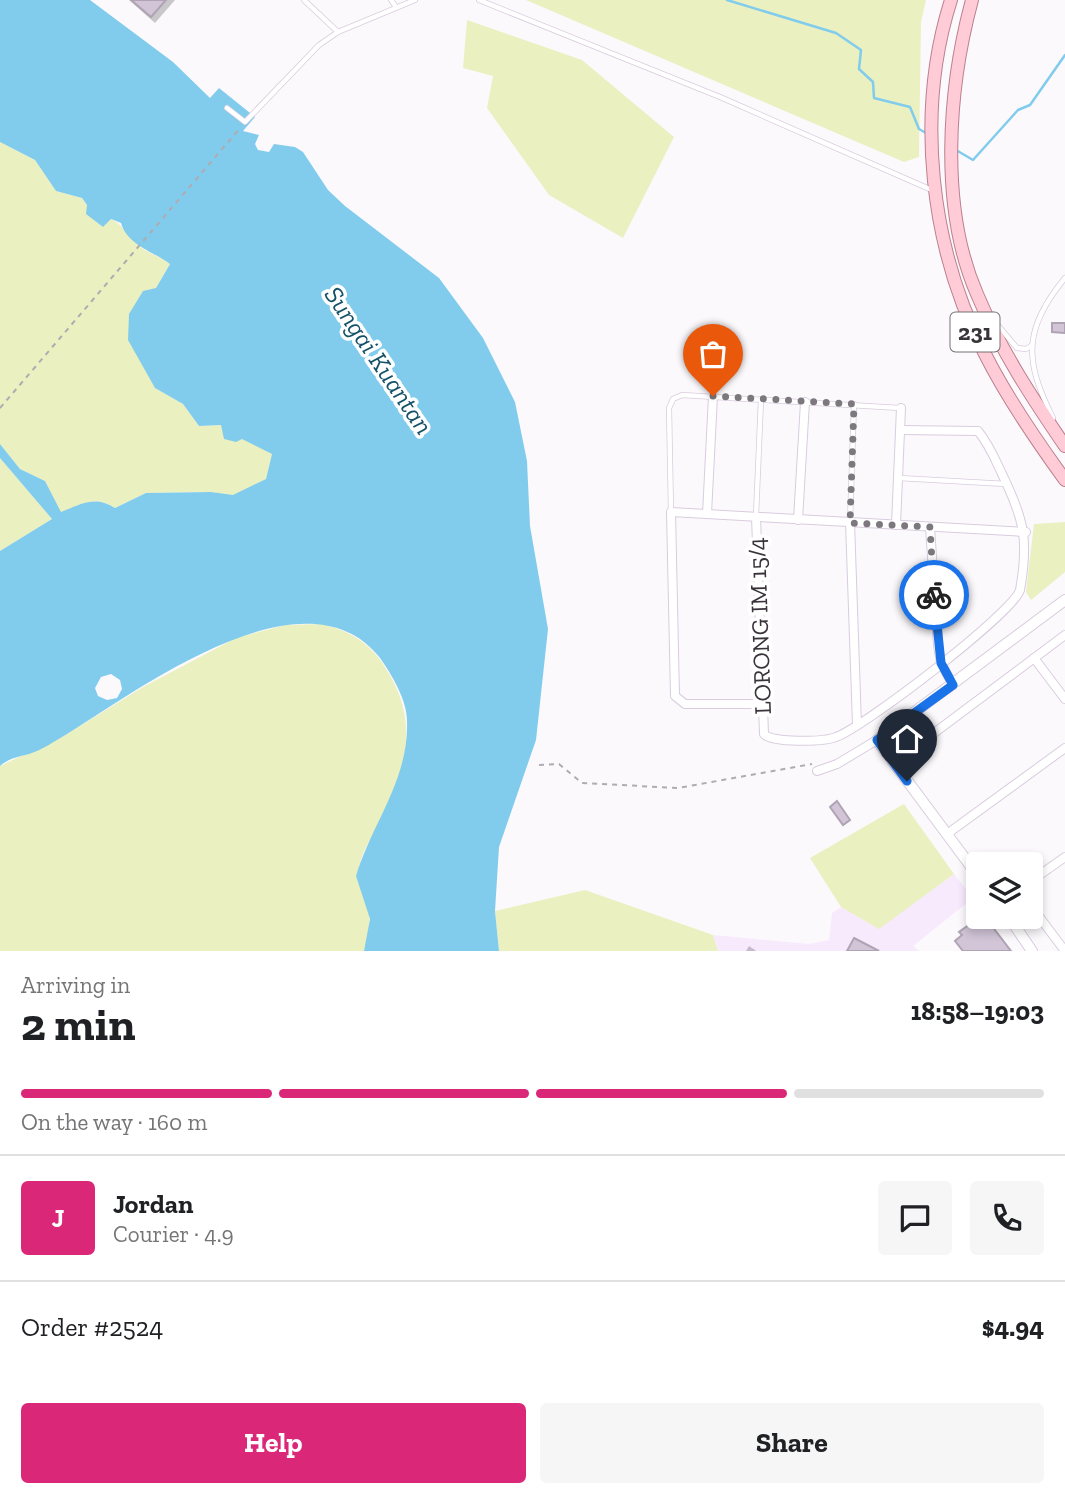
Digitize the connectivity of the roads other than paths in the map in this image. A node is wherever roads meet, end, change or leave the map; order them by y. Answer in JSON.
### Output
{"nodes":[{"id":1,"x":304,"y":0,"type":"edge"},
{"id":2,"x":391,"y":0,"type":"edge"},
{"id":3,"x":415,"y":0,"type":"edge"},
{"id":4,"x":479,"y":0,"type":"edge"},
{"id":5,"x":951,"y":0,"type":"edge"},
{"id":6,"x":972,"y":0,"type":"edge"},
{"id":7,"x":396,"y":6,"type":"junction"},
{"id":8,"x":338,"y":32,"type":"junction"},
{"id":9,"x":227,"y":108,"type":"dead end"},
{"id":10,"x":935,"y":192,"type":"junction"},
{"id":11,"x":1065,"y":278,"type":"edge"},
{"id":12,"x":988,"y":316,"type":"junction"},
{"id":13,"x":1032,"y":345,"type":"junction"},
{"id":14,"x":713,"y":396,"type":"junction"},
{"id":15,"x":761,"y":399,"type":"junction"},
{"id":16,"x":805,"y":402,"type":"junction"},
{"id":17,"x":854,"y":404,"type":"junction"},
{"id":18,"x":901,"y":408,"type":"joint"},
{"id":19,"x":901,"y":430,"type":"junction"},
{"id":20,"x":1065,"y":445,"type":"edge"},
{"id":21,"x":899,"y":478,"type":"junction"},
{"id":22,"x":1065,"y":480,"type":"edge"},
{"id":23,"x":1007,"y":484,"type":"junction"},
{"id":24,"x":671,"y":512,"type":"junction"},
{"id":25,"x":707,"y":514,"type":"junction"},
{"id":26,"x":756,"y":517,"type":"junction"},
{"id":27,"x":798,"y":520,"type":"junction"},
{"id":28,"x":850,"y":523,"type":"junction"},
{"id":29,"x":896,"y":525,"type":"junction"},
{"id":30,"x":930,"y":527,"type":"junction"},
{"id":31,"x":1026,"y":532,"type":"junction"},
{"id":32,"x":1065,"y":600,"type":"edge"},
{"id":33,"x":1065,"y":635,"type":"edge"},
{"id":34,"x":1034,"y":658,"type":"junction"},
{"id":35,"x":941,"y":663,"type":"junction"},
{"id":36,"x":953,"y":685,"type":"junction"},
{"id":37,"x":1065,"y":699,"type":"edge"},
{"id":38,"x":762,"y":704,"type":"junction"},
{"id":39,"x":857,"y":725,"type":"junction"},
{"id":40,"x":877,"y":740,"type":"junction"},
{"id":41,"x":1065,"y":748,"type":"edge"},
{"id":42,"x":894,"y":763,"type":"junction"},
{"id":43,"x":817,"y":771,"type":"road end"},
{"id":44,"x":947,"y":834,"type":"junction"},
{"id":45,"x":1065,"y":857,"type":"edge"},
{"id":46,"x":966,"y":860,"type":"edge"},
{"id":47,"x":1043,"y":873,"type":"edge"},
{"id":48,"x":1043,"y":922,"type":"edge"},
{"id":49,"x":1017,"y":929,"type":"edge"},
{"id":50,"x":1032,"y":951,"type":"edge"},
{"id":51,"x":1065,"y":951,"type":"edge"}],
"edges":[{"from":1,"to":8,"type":"lane"},
{"from":2,"to":7,"type":"lane"},
{"from":3,"to":7,"type":"lane"},
{"from":4,"to":10,"type":"lane"},
{"from":5,"to":10,"type":"main road","number":"231"},
{"from":6,"to":12,"type":"main road","number":"231"},
{"from":7,"to":8,"type":"lane"},
{"from":8,"to":9,"type":"lane"},
{"from":10,"to":22,"type":"main road","number":"231"},
{"from":11,"to":13,"type":"lane"},
{"from":12,"to":13,"type":"lane"},
{"from":12,"to":20,"type":"main road","number":"231"},
{"from":13,"to":20,"type":"lane"},
{"from":14,"to":15,"type":"lane"},
{"from":14,"to":24,"type":"lane"},
{"from":14,"to":25,"type":"street"},
{"from":15,"to":16,"type":"lane"},
{"from":15,"to":26,"type":"lane"},
{"from":16,"to":17,"type":"lane"},
{"from":16,"to":27,"type":"street"},
{"from":17,"to":18,"type":"lane"},
{"from":17,"to":28,"type":"lane"},
{"from":18,"to":19,"type":"street"},
{"from":19,"to":21,"type":"street"},
{"from":19,"to":23,"type":"street"},
{"from":21,"to":23,"type":"lane"},
{"from":21,"to":29,"type":"street"},
{"from":23,"to":31,"type":"street"},
{"from":24,"to":25,"type":"street"},
{"from":24,"to":38,"type":"street"},
{"from":25,"to":26,"type":"street"},
{"from":26,"to":27,"type":"street"},
{"from":26,"to":38,"type":"street","name":"LORONG IM 15/4"},
{"from":27,"to":28,"type":"street"},
{"from":28,"to":29,"type":"street"},
{"from":28,"to":39,"type":"street"},
{"from":29,"to":30,"type":"street"},
{"from":30,"to":31,"type":"street"},
{"from":30,"to":35,"type":"street"},
{"from":31,"to":35,"type":"street"},
{"from":32,"to":36,"type":"street"},
{"from":33,"to":34,"type":"street"},
{"from":34,"to":37,"type":"street"},
{"from":34,"to":42,"type":"street"},
{"from":35,"to":36,"type":"street"},
{"from":35,"to":39,"type":"street"},
{"from":36,"to":40,"type":"street"},
{"from":38,"to":39,"type":"street","name":"LORONG IM 15/4"},
{"from":40,"to":42,"type":"street"},
{"from":40,"to":43,"type":"street"},
{"from":41,"to":44,"type":"street"},
{"from":42,"to":44,"type":"street"},
{"from":44,"to":46,"type":"street"},
{"from":45,"to":47,"type":"street"},
{"from":48,"to":51,"type":"street"},
{"from":49,"to":50,"type":"street"}]}
